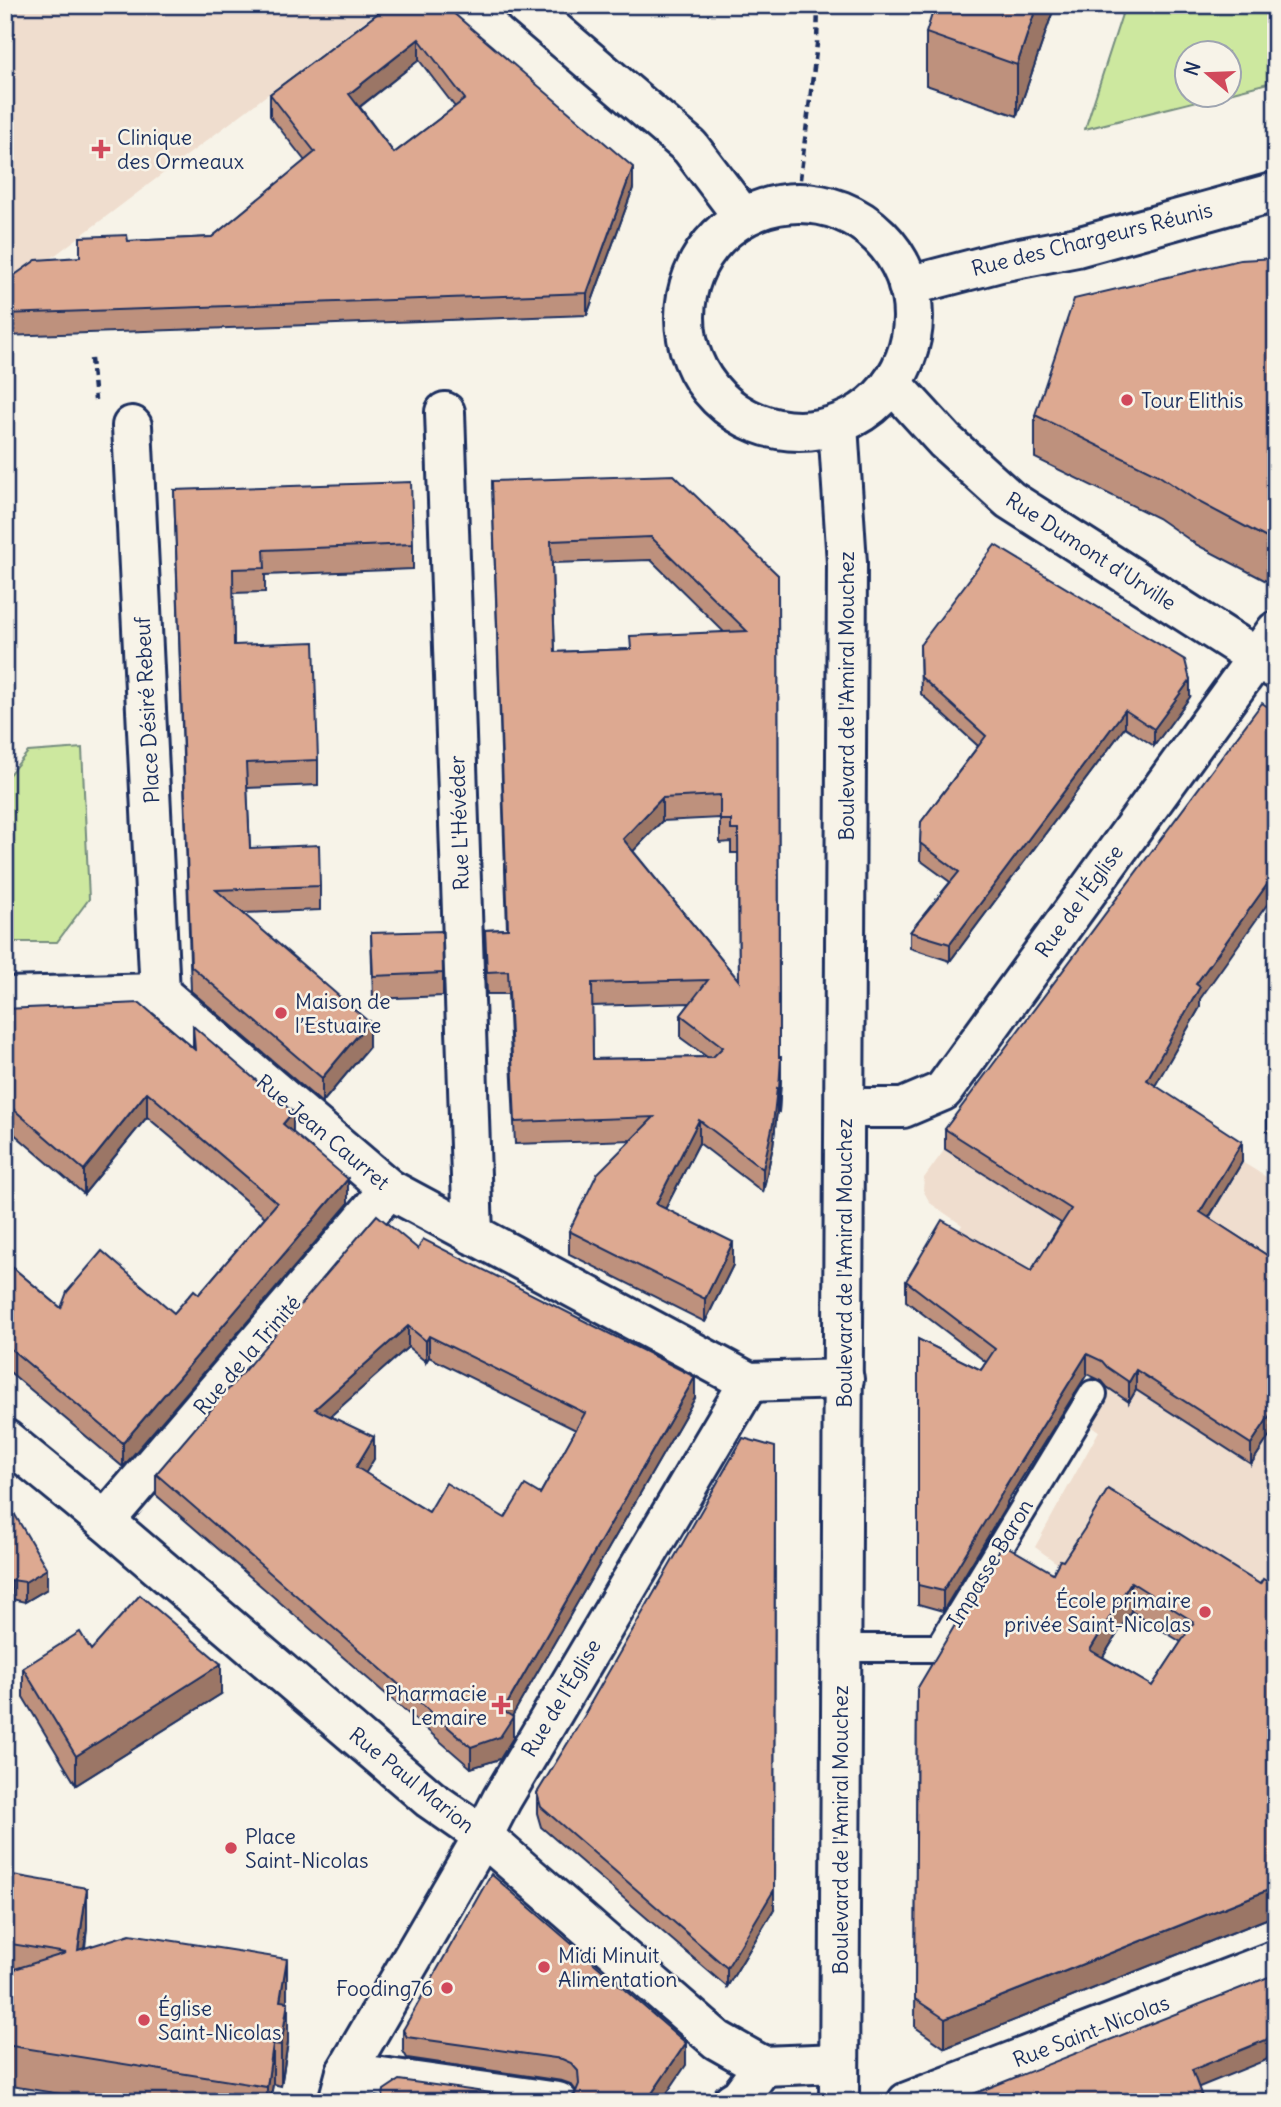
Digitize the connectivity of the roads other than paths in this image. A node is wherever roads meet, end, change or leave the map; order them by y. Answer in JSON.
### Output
{"nodes":[{"id":1,"x":524,"y":5,"type":"edge"},
{"id":2,"x":1276,"y":192,"type":"edge"},
{"id":3,"x":743,"y":217,"type":"junction"},
{"id":4,"x":908,"y":286,"type":"junction"},
{"id":5,"x":892,"y":383,"type":"junction"},
{"id":6,"x":445,"y":412,"type":"dead end"},
{"id":7,"x":838,"y":425,"type":"junction"},
{"id":8,"x":132,"y":426,"type":"dead end"},
{"id":9,"x":1269,"y":653,"type":"edge"},
{"id":10,"x":160,"y":993,"type":"junction"},
{"id":11,"x":5,"y":997,"type":"edge"},
{"id":12,"x":845,"y":1108,"type":"junction"},
{"id":13,"x":389,"y":1189,"type":"junction"},
{"id":14,"x":473,"y":1235,"type":"junction"},
{"id":15,"x":844,"y":1379,"type":"junction"},
{"id":16,"x":749,"y":1382,"type":"junction"},
{"id":17,"x":1093,"y":1394,"type":"dead end"},
{"id":18,"x":5,"y":1439,"type":"edge"},
{"id":19,"x":105,"y":1521,"type":"junction"},
{"id":20,"x":841,"y":1648,"type":"junction"},
{"id":21,"x":483,"y":1836,"type":"junction"},
{"id":22,"x":1276,"y":1961,"type":"edge"},
{"id":23,"x":839,"y":2063,"type":"junction"},
{"id":24,"x":763,"y":2066,"type":"junction"},
{"id":25,"x":342,"y":2087,"type":"edge"},
{"id":26,"x":558,"y":2102,"type":"edge"},
{"id":27,"x":732,"y":2102,"type":"edge"},
{"id":28,"x":839,"y":2102,"type":"edge"},
{"id":29,"x":907,"y":2102,"type":"edge"}],
"edges":[{"from":1,"to":3,"type":"street"},
{"from":2,"to":4,"type":"street","name":"Rue des Chargeurs Réunis"},
{"from":3,"to":4,"type":"street"},
{"from":3,"to":7,"type":"street"},
{"from":4,"to":5,"type":"street"},
{"from":5,"to":7,"type":"street"},
{"from":5,"to":9,"type":"street","name":"Rue Dumont d'Urville"},
{"from":6,"to":14,"type":"street","name":"Rue L'Hévéder"},
{"from":7,"to":12,"type":"street","name":"Boulevard de l'Amiral Mouchez"},
{"from":8,"to":10,"type":"street","name":"Place Désiré Rebeuf"},
{"from":9,"to":12,"type":"street","name":"Rue de l'Église"},
{"from":10,"to":11,"type":"street"},
{"from":10,"to":13,"type":"street","name":"Rue Jean Caurret"},
{"from":12,"to":15,"type":"street","name":"Boulevard de l'Amiral Mouchez"},
{"from":13,"to":14,"type":"street","name":"Rue Jean Caurret"},
{"from":13,"to":19,"type":"street","name":"Rue de la Trinité"},
{"from":14,"to":16,"type":"street","name":"Rue Jean Caurret"},
{"from":15,"to":16,"type":"street"},
{"from":15,"to":20,"type":"street","name":"Boulevard de l'Amiral Mouchez"},
{"from":16,"to":21,"type":"street","name":"Rue de l'Église"},
{"from":17,"to":20,"type":"lane","name":"Impasse Baron"},
{"from":18,"to":19,"type":"street","name":"Rue Paul Marion"},
{"from":19,"to":21,"type":"street","name":"Rue Paul Marion"},
{"from":20,"to":23,"type":"street","name":"Boulevard de l'Amiral Mouchez"},
{"from":21,"to":24,"type":"street","name":"Rue Paul Marion"},
{"from":21,"to":25,"type":"street","name":"Rue de l'Église"},
{"from":22,"to":29,"type":"street","name":"Rue Saint-Nicolas"},
{"from":23,"to":24,"type":"street"},
{"from":23,"to":28,"type":"street","name":"Boulevard de l'Amiral Mouchez"},
{"from":24,"to":27,"type":"street"},
{"from":25,"to":26,"type":"street"}]}
